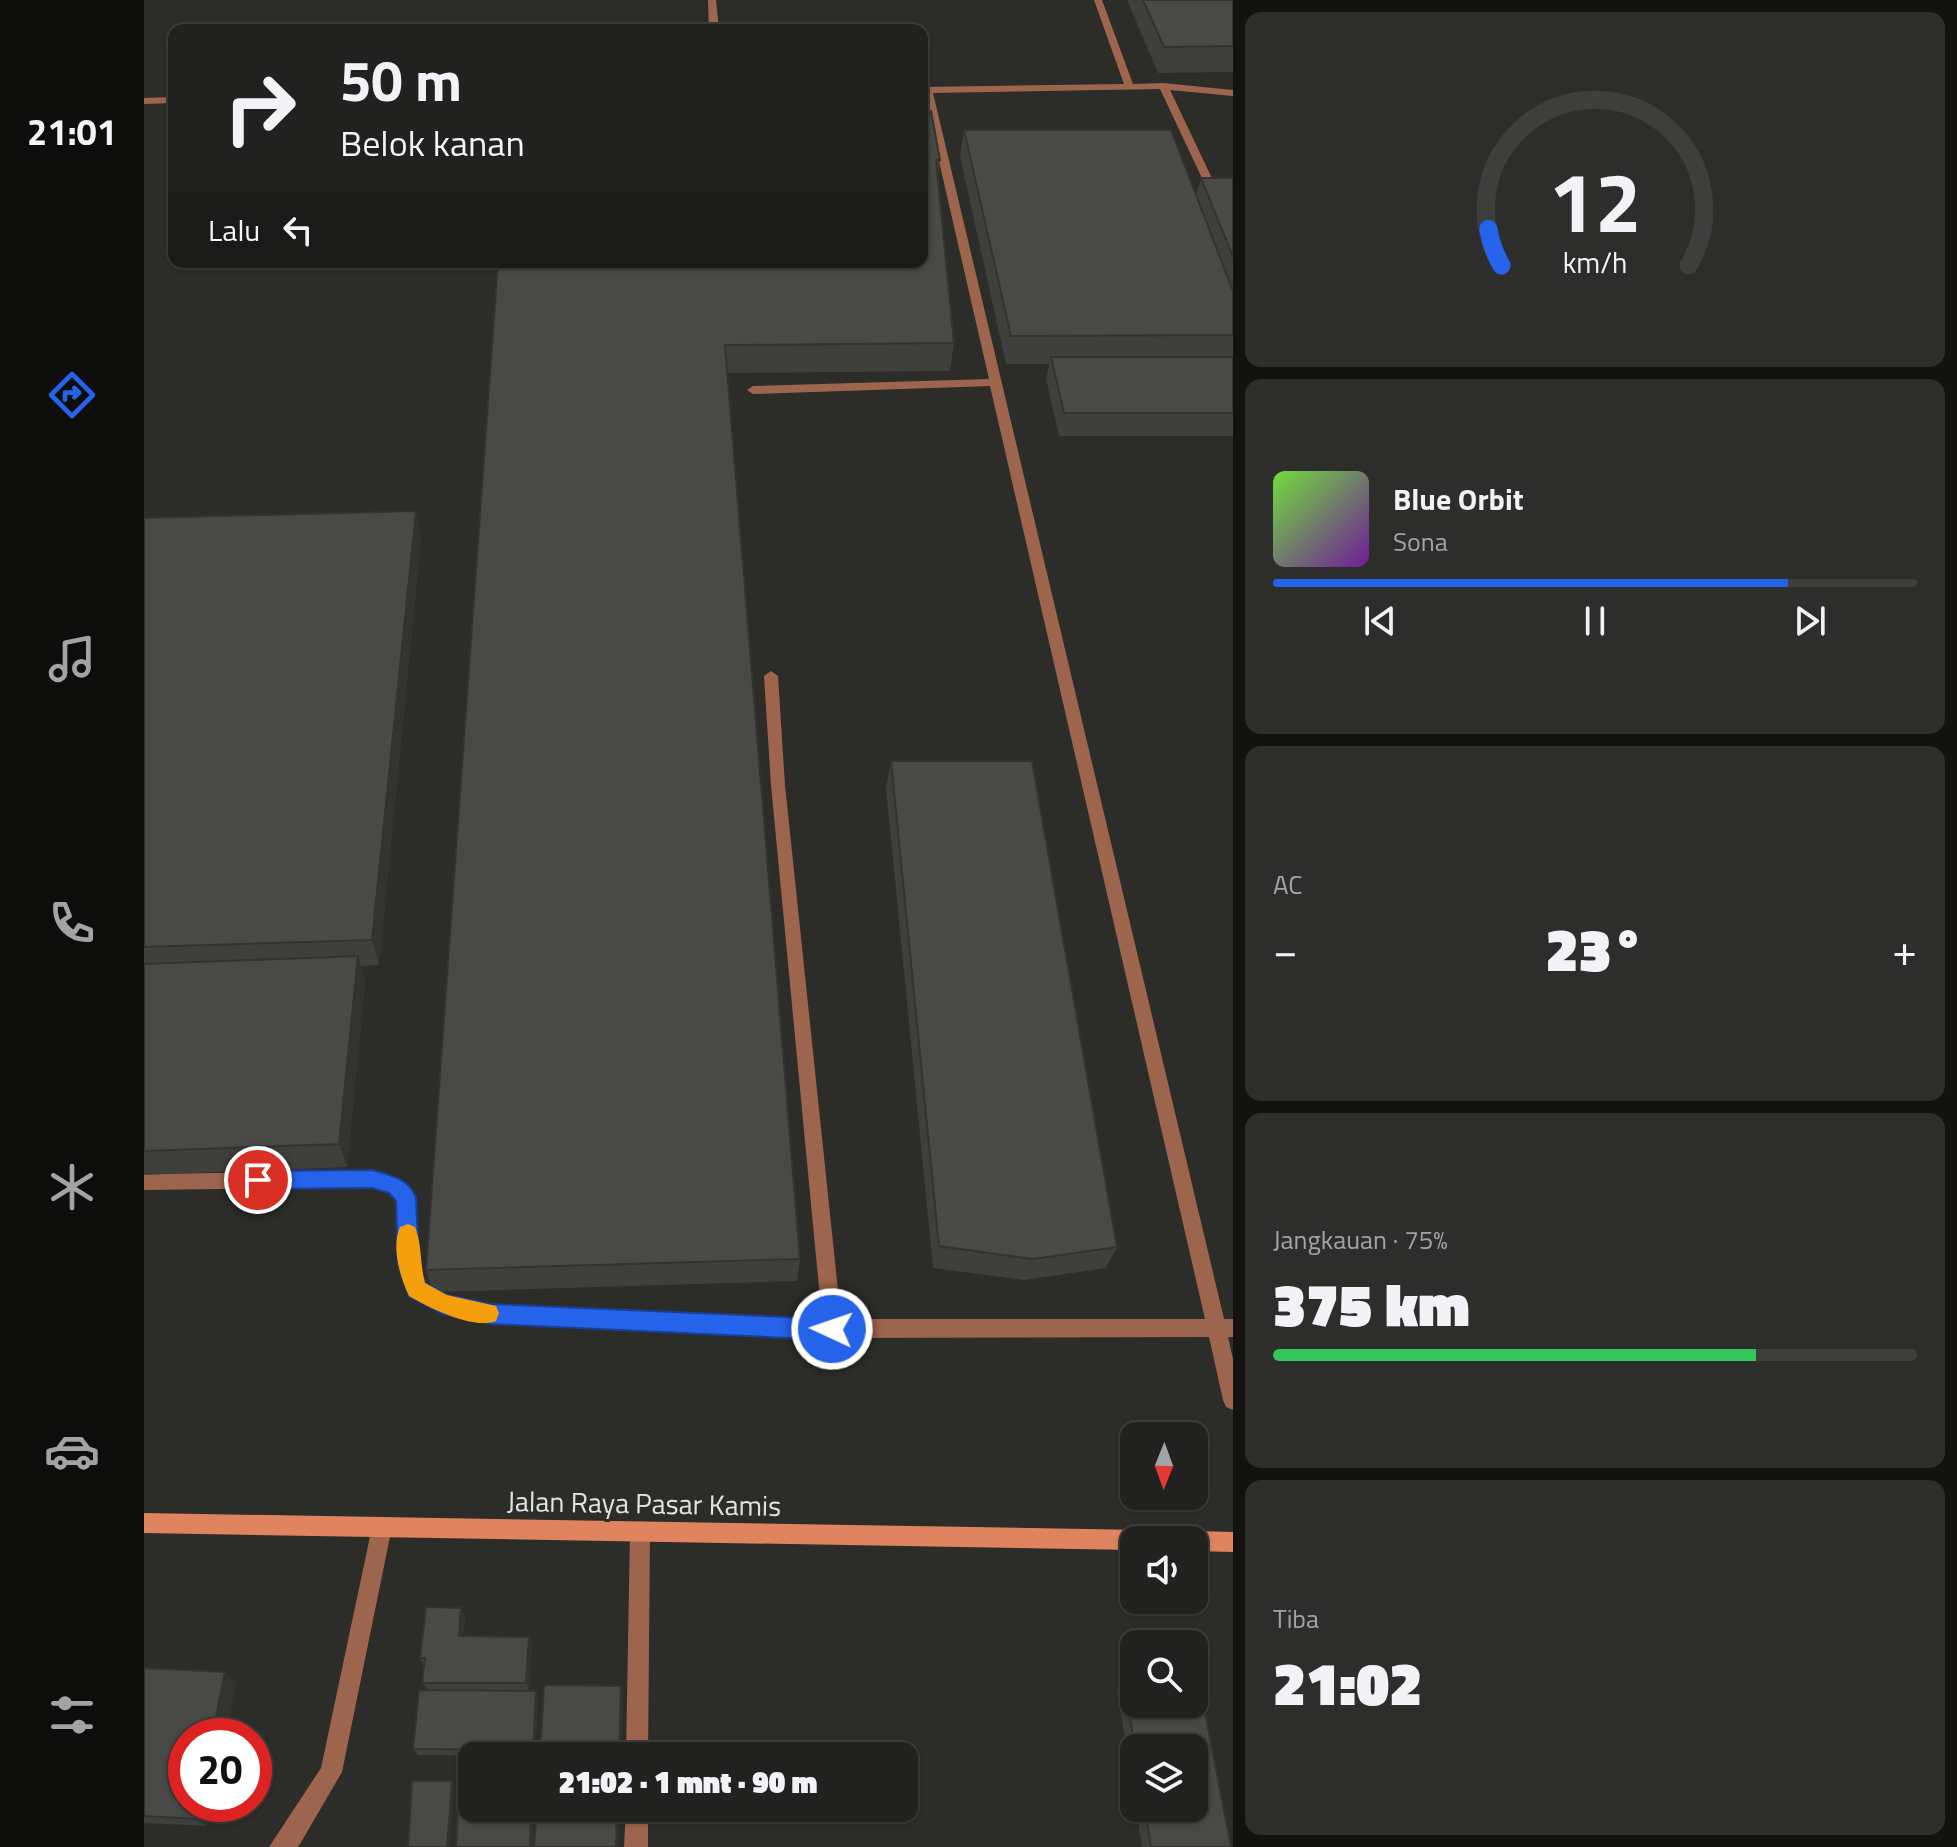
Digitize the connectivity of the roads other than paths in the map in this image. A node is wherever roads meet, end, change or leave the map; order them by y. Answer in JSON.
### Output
{"nodes":[{"id":1,"x":712,"y":0,"type":"edge"},
{"id":2,"x":1098,"y":0,"type":"edge"},
{"id":3,"x":714,"y":24,"type":"edge"},
{"id":4,"x":1129,"y":85,"type":"junction"},
{"id":5,"x":1163,"y":86,"type":"junction"},
{"id":6,"x":928,"y":90,"type":"edge"},
{"id":7,"x":1233,"y":93,"type":"edge"},
{"id":8,"x":168,"y":100,"type":"edge"},
{"id":9,"x":144,"y":101,"type":"edge"},
{"id":10,"x":928,"y":107,"type":"edge"},
{"id":11,"x":1214,"y":193,"type":"edge"},
{"id":12,"x":994,"y":382,"type":"junction"},
{"id":13,"x":753,"y":390,"type":"dead end"},
{"id":14,"x":771,"y":676,"type":"dead end"},
{"id":15,"x":144,"y":1182,"type":"edge"},
{"id":16,"x":1224,"y":1328,"type":"edge"},
{"id":17,"x":832,"y":1329,"type":"junction"},
{"id":18,"x":1233,"y":1400,"type":"edge"},
{"id":19,"x":144,"y":1523,"type":"edge"},
{"id":20,"x":382,"y":1527,"type":"junction"},
{"id":21,"x":640,"y":1531,"type":"junction"},
{"id":22,"x":1120,"y":1540,"type":"edge"},
{"id":23,"x":1208,"y":1541,"type":"edge"},
{"id":24,"x":1233,"y":1542,"type":"edge"},
{"id":25,"x":637,"y":1742,"type":"edge"},
{"id":26,"x":637,"y":1822,"type":"edge"},
{"id":27,"x":281,"y":1847,"type":"edge"},
{"id":28,"x":636,"y":1847,"type":"edge"}],
"edges":[{"from":1,"to":3,"type":"street"},
{"from":2,"to":4,"type":"street"},
{"from":4,"to":5,"type":"street"},
{"from":4,"to":6,"type":"street"},
{"from":5,"to":7,"type":"street"},
{"from":5,"to":11,"type":"street"},
{"from":8,"to":9,"type":"street"},
{"from":10,"to":12,"type":"street"},
{"from":12,"to":13,"type":"street"},
{"from":12,"to":16,"type":"street"},
{"from":14,"to":17,"type":"street"},
{"from":15,"to":17,"type":"street"},
{"from":16,"to":17,"type":"street"},
{"from":16,"to":18,"type":"street"},
{"from":19,"to":20,"type":"main road","name":"Jalan Raya Pasar Kamis"},
{"from":20,"to":21,"type":"main road","name":"Jalan Raya Pasar Kamis"},
{"from":20,"to":27,"type":"street"},
{"from":21,"to":22,"type":"main road","name":"Jalan Raya Pasar Kamis"},
{"from":21,"to":25,"type":"street"},
{"from":23,"to":24,"type":"main road"},
{"from":26,"to":28,"type":"street"}]}
